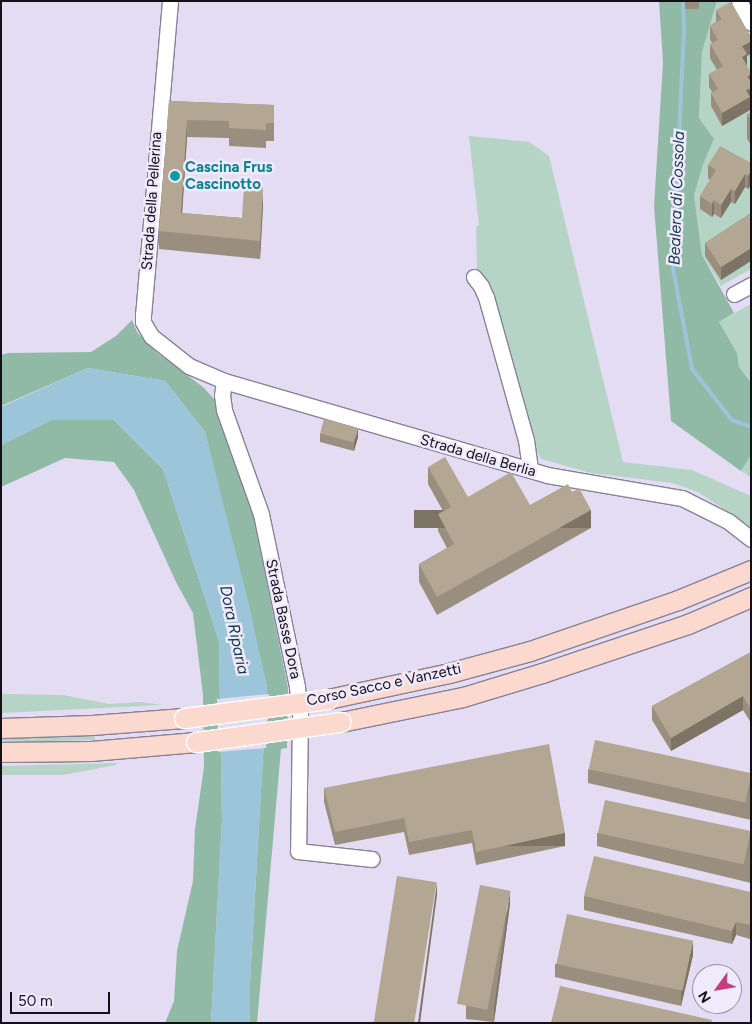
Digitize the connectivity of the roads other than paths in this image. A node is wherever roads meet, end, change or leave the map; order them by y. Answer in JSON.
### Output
{"nodes":[{"id":1,"x":170,"y":1,"type":"edge"},
{"id":2,"x":739,"y":1,"type":"edge"},
{"id":3,"x":751,"y":23,"type":"edge"},
{"id":4,"x":474,"y":277,"type":"dead end"},
{"id":5,"x":751,"y":285,"type":"edge"},
{"id":6,"x":734,"y":294,"type":"dead end"},
{"id":7,"x":201,"y":372,"type":"joint"},
{"id":8,"x":224,"y":381,"type":"junction"},
{"id":9,"x":530,"y":470,"type":"junction"},
{"id":10,"x":751,"y":539,"type":"edge"},
{"id":11,"x":751,"y":570,"type":"edge"},
{"id":12,"x":751,"y":597,"type":"edge"},
{"id":13,"x":1,"y":728,"type":"edge"},
{"id":14,"x":1,"y":752,"type":"edge"},
{"id":15,"x":372,"y":859,"type":"dead end"}],
"edges":[{"from":1,"to":7,"type":"street","name":"Strada della Pellerina"},
{"from":2,"to":3,"type":"street"},
{"from":4,"to":9,"type":"street"},
{"from":5,"to":6,"type":"street"},
{"from":7,"to":8,"type":"street","name":"Strada della Berlia"},
{"from":8,"to":9,"type":"street","name":"Strada della Berlia"},
{"from":8,"to":15,"type":"street","name":"Strada Basse Dora"},
{"from":9,"to":10,"type":"street","name":"Strada della Berlia"},
{"from":11,"to":13,"type":"main road","name":"Corso Sacco e Vanzetti","bridge":true},
{"from":12,"to":14,"type":"main road","name":"Corso Sacco e Vanzetti","bridge":true}]}
